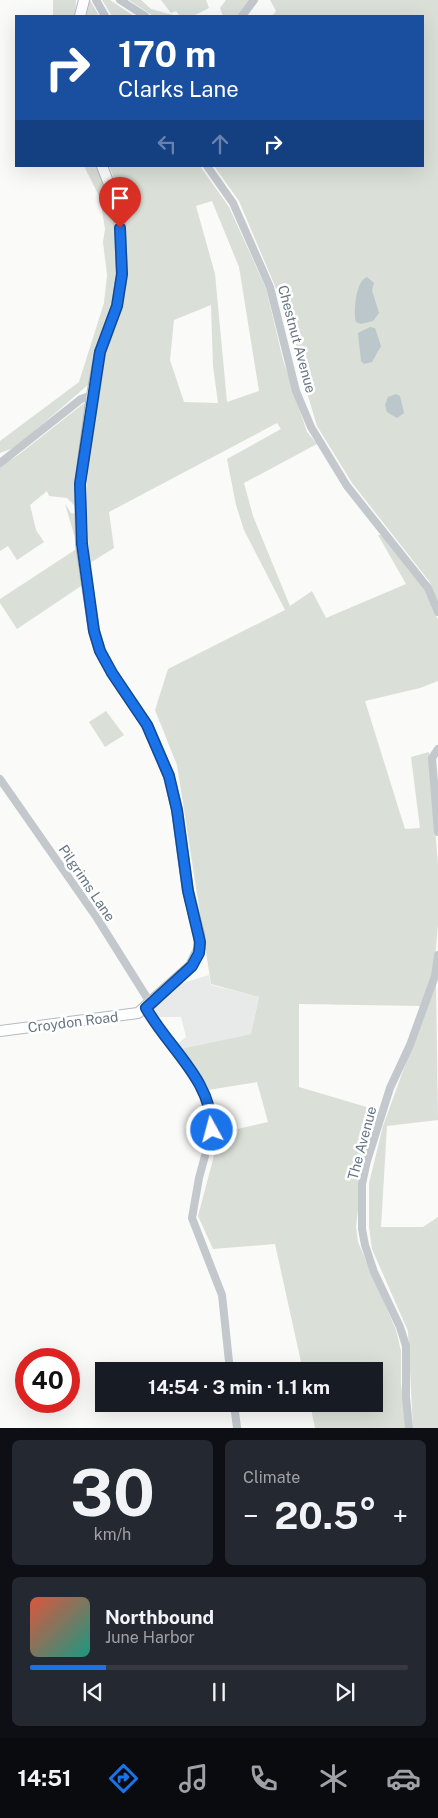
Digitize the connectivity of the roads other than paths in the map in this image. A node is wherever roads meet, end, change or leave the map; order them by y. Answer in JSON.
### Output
{"nodes":[{"id":1,"x":84,"y":0,"type":"edge"},
{"id":2,"x":96,"y":0,"type":"edge"},
{"id":3,"x":120,"y":0,"type":"edge"},
{"id":4,"x":254,"y":0,"type":"edge"},
{"id":5,"x":80,"y":15,"type":"edge"},
{"id":6,"x":104,"y":15,"type":"edge"},
{"id":7,"x":143,"y":15,"type":"edge"},
{"id":8,"x":243,"y":15,"type":"edge"},
{"id":9,"x":102,"y":167,"type":"edge"},
{"id":10,"x":208,"y":167,"type":"edge"},
{"id":11,"x":92,"y":395,"type":"junction"},
{"id":12,"x":0,"y":463,"type":"edge"},
{"id":13,"x":438,"y":612,"type":"edge"},
{"id":14,"x":438,"y":749,"type":"edge"},
{"id":15,"x":0,"y":779,"type":"edge"},
{"id":16,"x":438,"y":832,"type":"edge"},
{"id":17,"x":438,"y":955,"type":"edge"},
{"id":18,"x":148,"y":1006,"type":"junction"},
{"id":19,"x":0,"y":1031,"type":"edge"},
{"id":20,"x":229,"y":1362,"type":"edge"},
{"id":21,"x":235,"y":1412,"type":"edge"},
{"id":22,"x":237,"y":1428,"type":"edge"},
{"id":23,"x":409,"y":1428,"type":"edge"}],
"edges":[{"from":1,"to":5,"type":"main road"},
{"from":2,"to":6,"type":"street"},
{"from":3,"to":7,"type":"street"},
{"from":4,"to":8,"type":"street"},
{"from":9,"to":11,"type":"main road"},
{"from":10,"to":13,"type":"street","name":"Chestnut Avenue"},
{"from":11,"to":12,"type":"street"},
{"from":11,"to":18,"type":"main road"},
{"from":14,"to":16,"type":"street"},
{"from":15,"to":18,"type":"street","name":"Pilgrims Lane"},
{"from":17,"to":23,"type":"street","name":"The Avenue"},
{"from":18,"to":19,"type":"main road","name":"Croydon Road"},
{"from":18,"to":20,"type":"street","name":"Pilgrims Lane"},
{"from":21,"to":22,"type":"street"}]}
